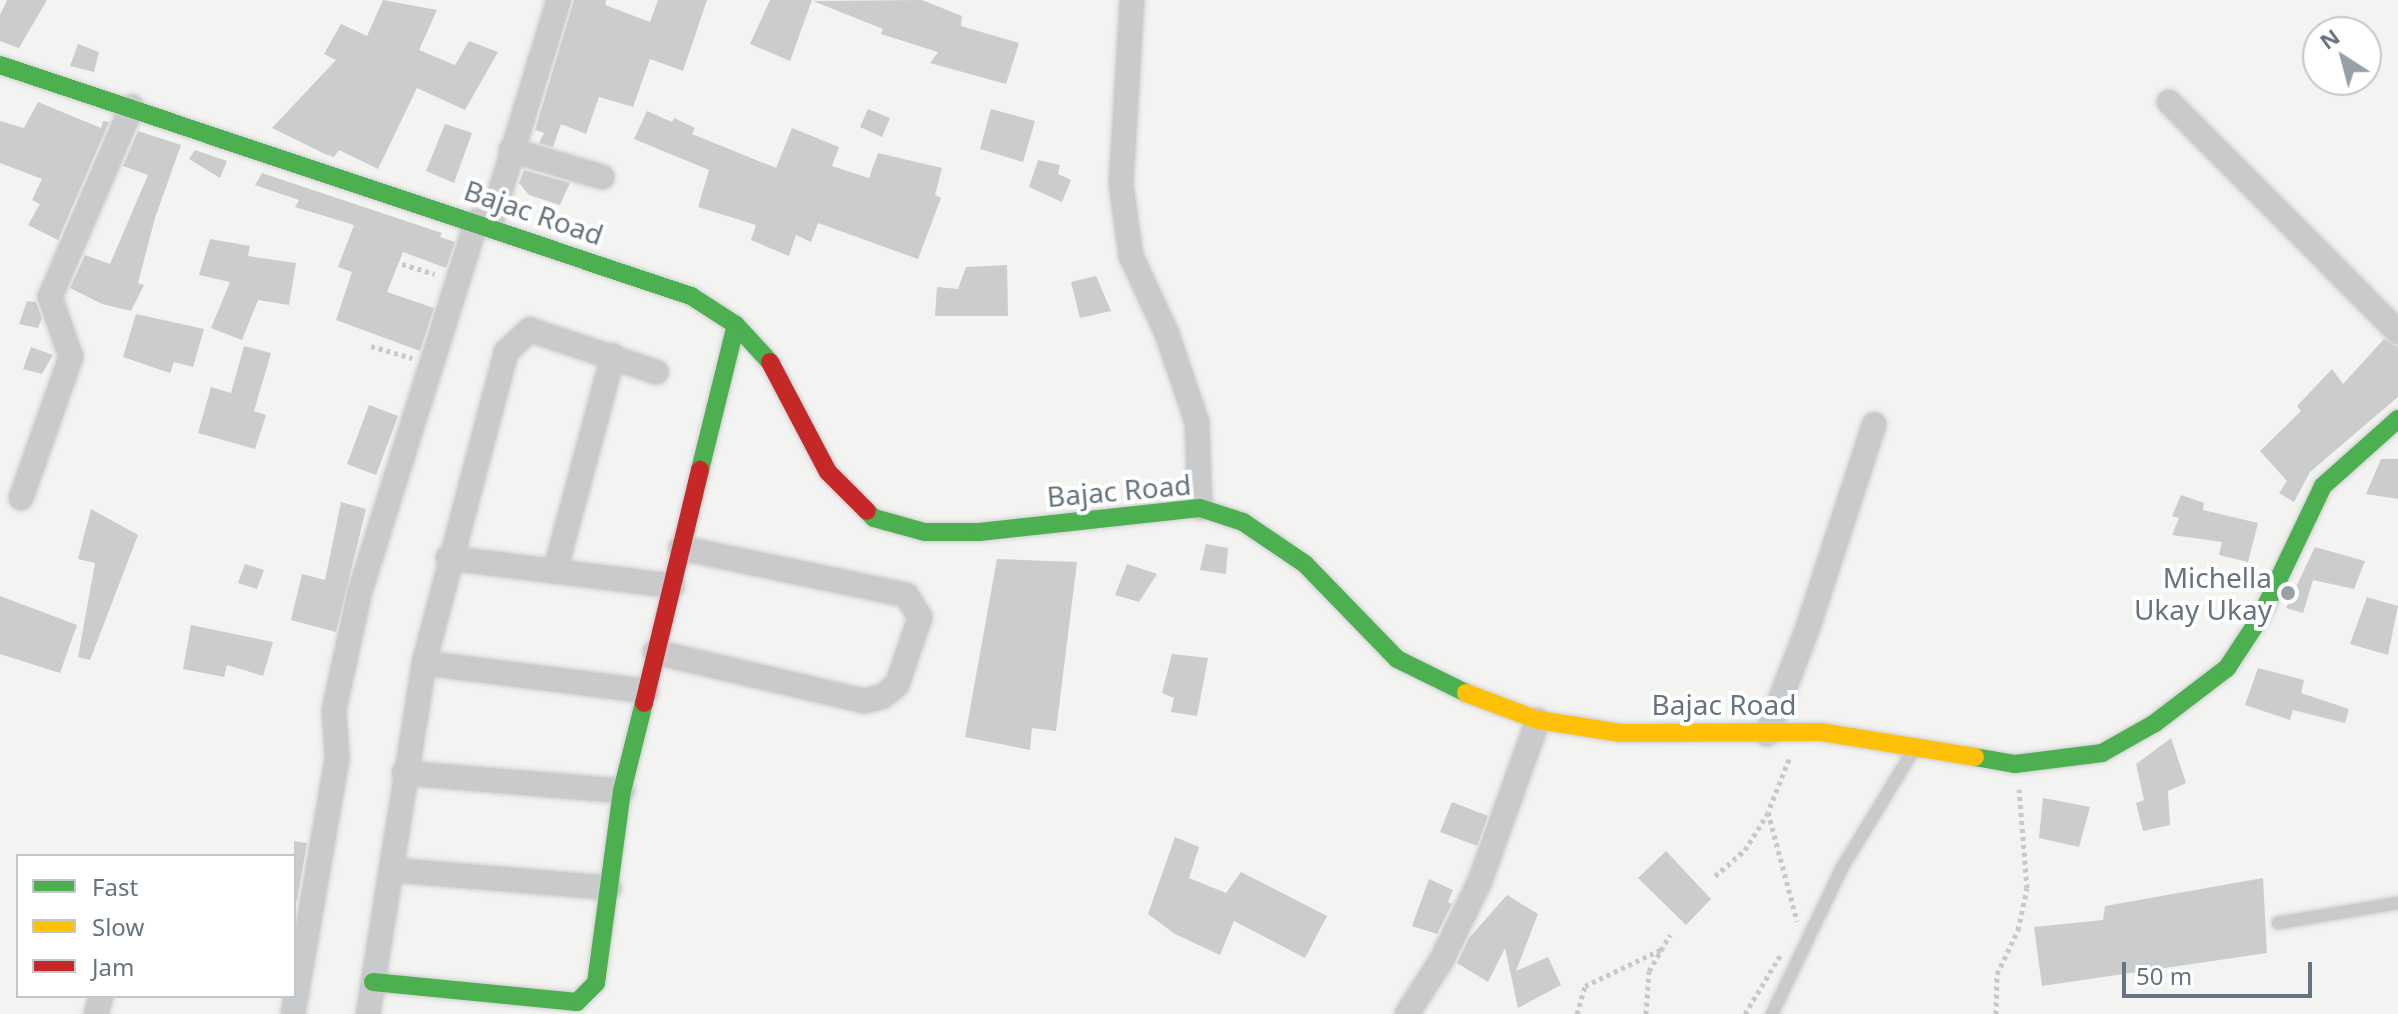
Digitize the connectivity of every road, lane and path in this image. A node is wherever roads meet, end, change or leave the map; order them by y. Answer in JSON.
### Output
{"nodes":[{"id":1,"x":559,"y":0,"type":"edge"},
{"id":2,"x":1132,"y":0,"type":"edge"},
{"id":3,"x":0,"y":65,"type":"edge"},
{"id":4,"x":2169,"y":102,"type":"dead end"},
{"id":5,"x":132,"y":107,"type":"junction"},
{"id":6,"x":511,"y":150,"type":"junction"},
{"id":7,"x":602,"y":177,"type":"dead end"},
{"id":8,"x":483,"y":223,"type":"junction"},
{"id":9,"x":402,"y":264,"type":"dead end"},
{"id":10,"x":459,"y":281,"type":"junction"},
{"id":11,"x":736,"y":325,"type":"junction"},
{"id":12,"x":2398,"y":332,"type":"edge"},
{"id":13,"x":371,"y":346,"type":"dead end"},
{"id":14,"x":613,"y":356,"type":"junction"},
{"id":15,"x":433,"y":363,"type":"junction"},
{"id":16,"x":656,"y":372,"type":"dead end"},
{"id":17,"x":2398,"y":419,"type":"edge"},
{"id":18,"x":1874,"y":425,"type":"dead end"},
{"id":19,"x":21,"y":498,"type":"dead end"},
{"id":20,"x":1200,"y":508,"type":"junction"},
{"id":21,"x":681,"y":548,"type":"junction"},
{"id":22,"x":448,"y":558,"type":"junction"},
{"id":23,"x":555,"y":571,"type":"junction"},
{"id":24,"x":672,"y":586,"type":"junction"},
{"id":25,"x":655,"y":652,"type":"junction"},
{"id":26,"x":424,"y":663,"type":"junction"},
{"id":27,"x":646,"y":691,"type":"junction"},
{"id":28,"x":1538,"y":720,"type":"junction"},
{"id":29,"x":1799,"y":731,"type":"junction"},
{"id":30,"x":1767,"y":734,"type":"junction"},
{"id":31,"x":1913,"y":751,"type":"junction"},
{"id":32,"x":2015,"y":764,"type":"junction"},
{"id":33,"x":404,"y":773,"type":"junction"},
{"id":34,"x":622,"y":791,"type":"junction"},
{"id":35,"x":1768,"y":812,"type":"junction"},
{"id":36,"x":392,"y":870,"type":"junction"},
{"id":37,"x":1715,"y":876,"type":"dead end"},
{"id":38,"x":609,"y":888,"type":"junction"},
{"id":39,"x":2398,"y":903,"type":"edge"},
{"id":40,"x":2278,"y":923,"type":"dead end"},
{"id":41,"x":301,"y":930,"type":"edge"},
{"id":42,"x":1670,"y":935,"type":"dead end"},
{"id":43,"x":1662,"y":949,"type":"junction"},
{"id":44,"x":1805,"y":949,"type":"junction"},
{"id":45,"x":296,"y":982,"type":"edge"},
{"id":46,"x":373,"y":982,"type":"junction"},
{"id":47,"x":477,"y":1005,"type":"edge"},
{"id":48,"x":368,"y":1014,"type":"edge"},
{"id":49,"x":1407,"y":1014,"type":"edge"},
{"id":50,"x":1577,"y":1014,"type":"edge"},
{"id":51,"x":1646,"y":1014,"type":"edge"},
{"id":52,"x":1772,"y":1014,"type":"edge"},
{"id":53,"x":1996,"y":1014,"type":"edge"}],
"edges":[{"from":1,"to":6,"type":"street"},
{"from":2,"to":20,"type":"street"},
{"from":3,"to":5,"type":"street","name":"Bajac Road"},
{"from":4,"to":12,"type":"street"},
{"from":5,"to":8,"type":"street","name":"Bajac Road"},
{"from":5,"to":19,"type":"street"},
{"from":6,"to":7,"type":"street"},
{"from":6,"to":8,"type":"street"},
{"from":8,"to":10,"type":"street"},
{"from":8,"to":11,"type":"street","name":"Bajac Road"},
{"from":9,"to":10,"type":"path"},
{"from":10,"to":15,"type":"street"},
{"from":11,"to":20,"type":"street","name":"Bajac Road"},
{"from":11,"to":21,"type":"street"},
{"from":13,"to":15,"type":"path"},
{"from":14,"to":16,"type":"street"},
{"from":14,"to":22,"type":"street"},
{"from":14,"to":23,"type":"street"},
{"from":15,"to":41,"type":"street"},
{"from":17,"to":32,"type":"street","name":"Bajac Road"},
{"from":18,"to":30,"type":"street"},
{"from":20,"to":28,"type":"street","name":"Bajac Road"},
{"from":21,"to":24,"type":"street"},
{"from":21,"to":25,"type":"street"},
{"from":22,"to":23,"type":"street"},
{"from":22,"to":26,"type":"street"},
{"from":23,"to":24,"type":"street"},
{"from":24,"to":25,"type":"street"},
{"from":25,"to":27,"type":"street"},
{"from":26,"to":27,"type":"street"},
{"from":26,"to":33,"type":"street"},
{"from":27,"to":34,"type":"street"},
{"from":28,"to":30,"type":"street","name":"Bajac Road"},
{"from":28,"to":49,"type":"street"},
{"from":29,"to":30,"type":"street","name":"Bajac Road"},
{"from":29,"to":31,"type":"street","name":"Bajac Road"},
{"from":29,"to":35,"type":"path"},
{"from":31,"to":32,"type":"street","name":"Bajac Road"},
{"from":31,"to":44,"type":"lane"},
{"from":32,"to":53,"type":"path"},
{"from":33,"to":34,"type":"street"},
{"from":33,"to":36,"type":"street"},
{"from":34,"to":38,"type":"street"},
{"from":35,"to":37,"type":"path"},
{"from":35,"to":44,"type":"path"},
{"from":36,"to":38,"type":"street"},
{"from":36,"to":46,"type":"street"},
{"from":38,"to":47,"type":"street"},
{"from":39,"to":40,"type":"lane"},
{"from":41,"to":45,"type":"street"},
{"from":42,"to":43,"type":"path"},
{"from":43,"to":50,"type":"path"},
{"from":43,"to":51,"type":"path"},
{"from":44,"to":52,"type":"lane"},
{"from":46,"to":47,"type":"street"},
{"from":46,"to":48,"type":"street"}]}
